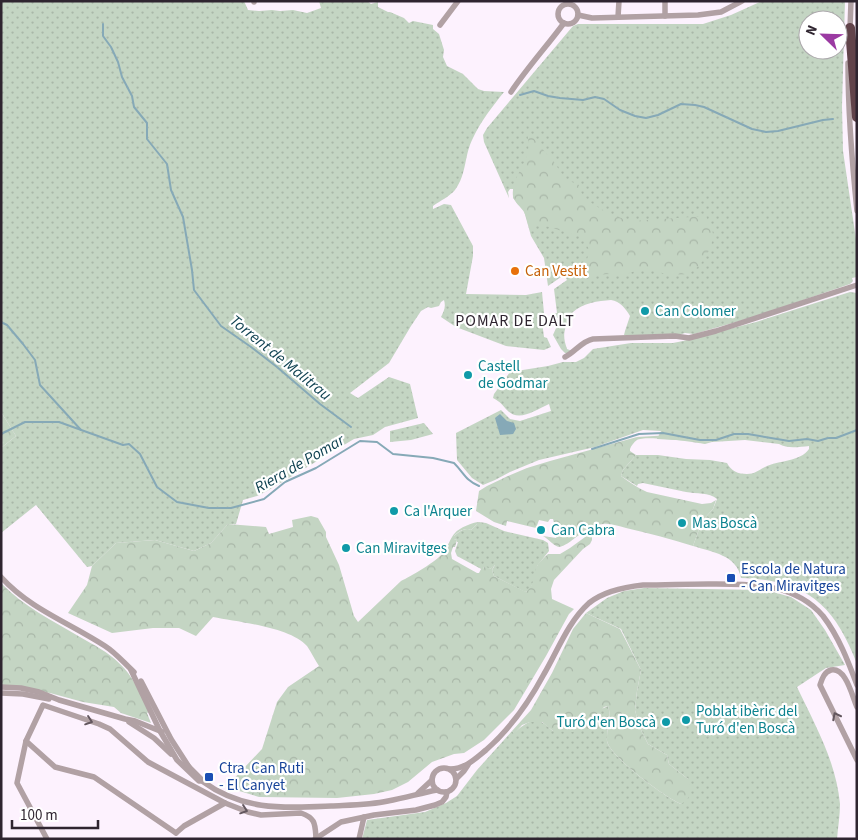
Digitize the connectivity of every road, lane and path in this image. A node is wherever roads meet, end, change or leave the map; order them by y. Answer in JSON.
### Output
{"nodes":[{"id":1,"x":458,"y":1,"type":"edge"},
{"id":2,"x":557,"y":1,"type":"edge"},
{"id":3,"x":619,"y":1,"type":"edge"},
{"id":4,"x":664,"y":1,"type":"edge"},
{"id":5,"x":851,"y":1,"type":"edge"},
{"id":6,"x":740,"y":2,"type":"edge"},
{"id":7,"x":563,"y":4,"type":"edge"},
{"id":8,"x":578,"y":15,"type":"junction"},
{"id":9,"x":665,"y":16,"type":"junction"},
{"id":10,"x":618,"y":17,"type":"junction"},
{"id":11,"x":564,"y":23,"type":"junction"},
{"id":12,"x":440,"y":25,"type":"dead end"},
{"id":13,"x":850,"y":28,"type":"junction"},
{"id":14,"x":512,"y":92,"type":"dead end"},
{"id":15,"x":857,"y":117,"type":"edge"},
{"id":16,"x":857,"y":211,"type":"edge"},
{"id":17,"x":857,"y":286,"type":"edge"},
{"id":18,"x":565,"y":357,"type":"dead end"},
{"id":19,"x":1,"y":577,"type":"edge"},
{"id":20,"x":131,"y":670,"type":"junction"},
{"id":21,"x":857,"y":685,"type":"edge"},
{"id":22,"x":1,"y":687,"type":"edge"},
{"id":23,"x":26,"y":689,"type":"junction"},
{"id":24,"x":1,"y":693,"type":"edge"},
{"id":25,"x":59,"y":700,"type":"junction"},
{"id":26,"x":857,"y":707,"type":"edge"},
{"id":27,"x":125,"y":719,"type":"junction"},
{"id":28,"x":160,"y":731,"type":"junction"},
{"id":29,"x":26,"y":740,"type":"junction"},
{"id":30,"x":177,"y":760,"type":"junction"},
{"id":31,"x":857,"y":760,"type":"edge"},
{"id":32,"x":468,"y":765,"type":"junction"},
{"id":33,"x":189,"y":766,"type":"junction"},
{"id":34,"x":450,"y":769,"type":"junction"},
{"id":35,"x":456,"y":779,"type":"junction"},
{"id":36,"x":432,"y":780,"type":"junction"},
{"id":37,"x":202,"y":781,"type":"junction"},
{"id":38,"x":438,"y":790,"type":"junction"},
{"id":39,"x":447,"y":792,"type":"junction"},
{"id":40,"x":416,"y":794,"type":"junction"},
{"id":41,"x":225,"y":803,"type":"junction"},
{"id":42,"x":435,"y":805,"type":"junction"},
{"id":43,"x":364,"y":817,"type":"junction"},
{"id":44,"x":175,"y":836,"type":"edge"},
{"id":45,"x":47,"y":839,"type":"edge"},
{"id":46,"x":315,"y":839,"type":"edge"},
{"id":47,"x":359,"y":839,"type":"edge"}],
"edges":[{"from":1,"to":12,"type":"street"},
{"from":2,"to":7,"type":"street"},
{"from":3,"to":10,"type":"street"},
{"from":4,"to":9,"type":"street"},
{"from":5,"to":13,"type":"street"},
{"from":6,"to":9,"type":"street"},
{"from":7,"to":8,"type":"street"},
{"from":7,"to":11,"type":"street"},
{"from":8,"to":10,"type":"street"},
{"from":8,"to":11,"type":"street"},
{"from":9,"to":10,"type":"street"},
{"from":11,"to":14,"type":"street"},
{"from":13,"to":15,"type":"highway"},
{"from":13,"to":16,"type":"street"},
{"from":17,"to":18,"type":"street"},
{"from":19,"to":20,"type":"street"},
{"from":20,"to":28,"type":"street"},
{"from":20,"to":33,"type":"street"},
{"from":21,"to":32,"type":"street"},
{"from":22,"to":23,"type":"street"},
{"from":23,"to":24,"type":"street"},
{"from":23,"to":25,"type":"street"},
{"from":24,"to":25,"type":"street"},
{"from":25,"to":27,"type":"street"},
{"from":31,"to":26,"type":"street","one_way":true},
{"from":27,"to":28,"type":"street"},
{"from":27,"to":30,"type":"street"},
{"from":28,"to":30,"type":"street"},
{"from":28,"to":33,"type":"street"},
{"from":29,"to":41,"type":"street","one_way":true},
{"from":29,"to":44,"type":"street"},
{"from":29,"to":45,"type":"street"},
{"from":30,"to":37,"type":"street"},
{"from":32,"to":34,"type":"street"},
{"from":32,"to":35,"type":"street"},
{"from":33,"to":37,"type":"street"},
{"from":34,"to":35,"type":"street"},
{"from":34,"to":36,"type":"street"},
{"from":35,"to":39,"type":"street"},
{"from":36,"to":38,"type":"street"},
{"from":36,"to":40,"type":"street"},
{"from":37,"to":40,"type":"street"},
{"from":38,"to":39,"type":"street"},
{"from":38,"to":40,"type":"street"},
{"from":38,"to":42,"type":"street"},
{"from":39,"to":42,"type":"street"},
{"from":41,"to":44,"type":"street"},
{"from":41,"to":46,"type":"street","one_way":true},
{"from":42,"to":43,"type":"street"},
{"from":43,"to":46,"type":"street"},
{"from":43,"to":47,"type":"street"}]}
